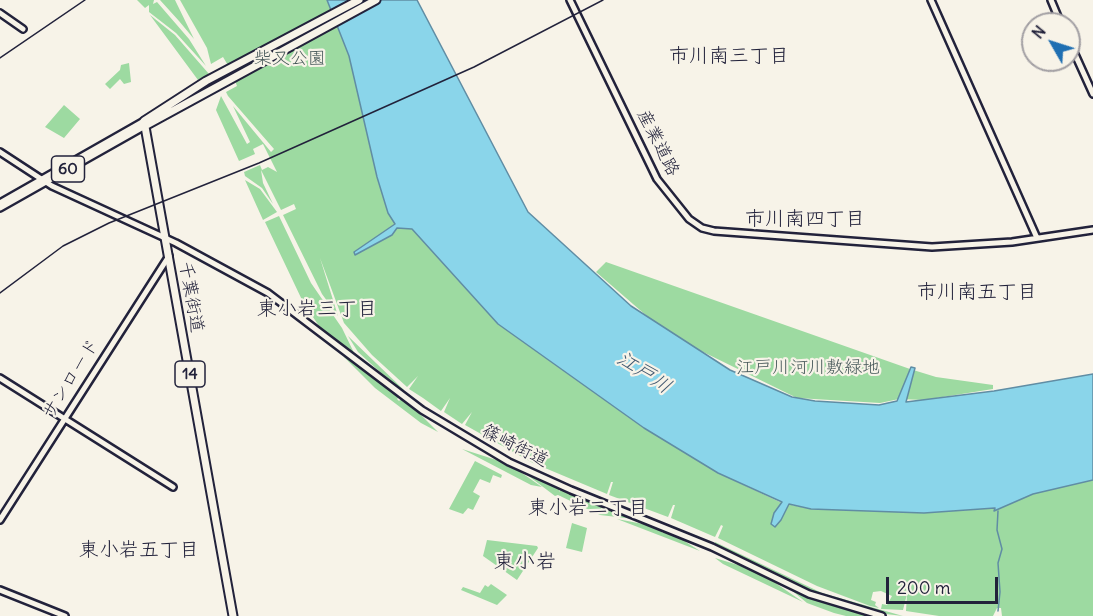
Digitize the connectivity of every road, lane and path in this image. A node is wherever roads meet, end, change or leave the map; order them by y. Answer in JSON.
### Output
{"nodes":[{"id":1,"x":359,"y":0,"type":"edge"},
{"id":2,"x":376,"y":0,"type":"edge"},
{"id":3,"x":570,"y":0,"type":"edge"},
{"id":4,"x":931,"y":0,"type":"edge"},
{"id":5,"x":0,"y":13,"type":"edge"},
{"id":6,"x":23,"y":29,"type":"dead end"},
{"id":7,"x":1081,"y":68,"type":"edge"},
{"id":8,"x":220,"y":78,"type":"junction"},
{"id":9,"x":1093,"y":94,"type":"edge"},
{"id":10,"x":145,"y":126,"type":"junction"},
{"id":11,"x":0,"y":152,"type":"edge"},
{"id":12,"x":43,"y":181,"type":"junction"},
{"id":13,"x":0,"y":203,"type":"edge"},
{"id":14,"x":0,"y":208,"type":"edge"},
{"id":15,"x":1093,"y":230,"type":"edge"},
{"id":16,"x":1037,"y":238,"type":"junction"},
{"id":17,"x":166,"y":239,"type":"junction"},
{"id":18,"x":169,"y":256,"type":"junction"},
{"id":19,"x":0,"y":378,"type":"edge"},
{"id":20,"x":64,"y":419,"type":"junction"},
{"id":21,"x":173,"y":488,"type":"dead end"},
{"id":22,"x":0,"y":520,"type":"edge"},
{"id":23,"x":0,"y":590,"type":"edge"},
{"id":24,"x":65,"y":616,"type":"edge"},
{"id":25,"x":233,"y":616,"type":"edge"},
{"id":26,"x":882,"y":616,"type":"edge"}],
"edges":[{"from":1,"to":8,"type":"highway"},
{"from":2,"to":8,"type":"highway"},
{"from":3,"to":16,"type":"main road","name":"産業道路"},
{"from":4,"to":16,"type":"main road"},
{"from":5,"to":6,"type":"main road"},
{"from":7,"to":9,"type":"main road"},
{"from":8,"to":10,"type":"highway"},
{"from":8,"to":10,"type":"highway"},
{"from":10,"to":12,"type":"main road","number":"60"},
{"from":10,"to":17,"type":"highway","name":"千葉街道","number":"14"},
{"from":11,"to":12,"type":"main road","name":"篠崎街道"},
{"from":12,"to":13,"type":"main road","number":"60"},
{"from":12,"to":14,"type":"main road","number":"60"},
{"from":12,"to":17,"type":"main road","name":"篠崎街道"},
{"from":15,"to":16,"type":"main road","name":"産業道路"},
{"from":17,"to":18,"type":"highway","name":"千葉街道","number":"14"},
{"from":17,"to":26,"type":"main road","name":"篠崎街道"},
{"from":18,"to":20,"type":"main road","name":"サンロード"},
{"from":18,"to":25,"type":"highway","name":"千葉街道","number":"14"},
{"from":19,"to":20,"type":"main road"},
{"from":20,"to":21,"type":"main road"},
{"from":20,"to":22,"type":"main road","name":"サンロード"},
{"from":23,"to":24,"type":"main road"}]}
